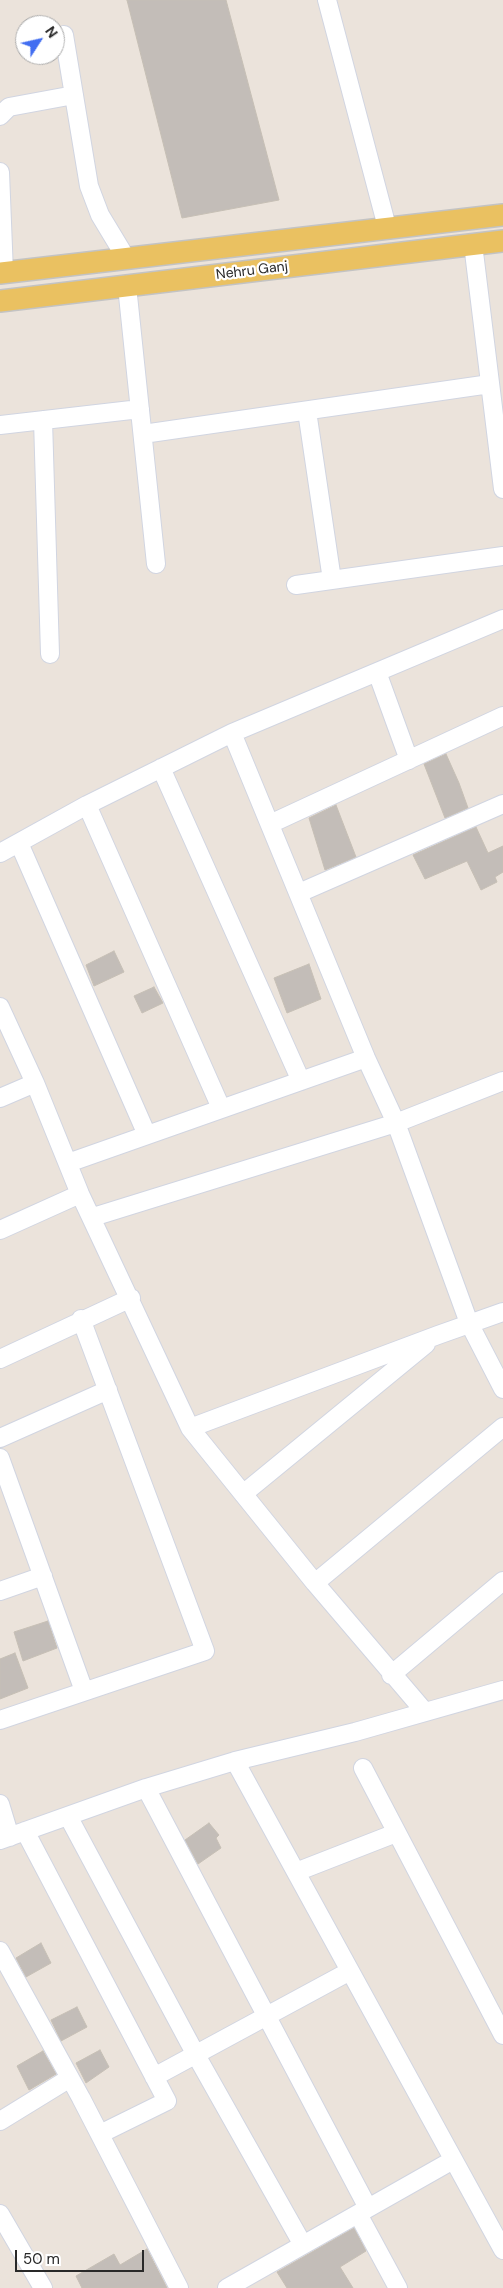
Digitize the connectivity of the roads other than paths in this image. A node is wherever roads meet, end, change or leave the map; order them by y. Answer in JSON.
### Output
{"nodes":[{"id":1,"x":327,"y":0,"type":"edge"},
{"id":2,"x":65,"y":40,"type":"edge"},
{"id":3,"x":74,"y":96,"type":"junction"},
{"id":4,"x":0,"y":116,"type":"edge"},
{"id":5,"x":0,"y":172,"type":"edge"},
{"id":6,"x":503,"y":215,"type":"edge"},
{"id":7,"x":387,"y":227,"type":"junction"},
{"id":8,"x":503,"y":241,"type":"edge"},
{"id":9,"x":473,"y":244,"type":"junction"},
{"id":10,"x":126,"y":258,"type":"junction"},
{"id":11,"x":2,"y":273,"type":"edge"},
{"id":12,"x":127,"y":286,"type":"junction"},
{"id":13,"x":0,"y":301,"type":"edge"},
{"id":14,"x":490,"y":384,"type":"junction"},
{"id":15,"x":140,"y":409,"type":"junction"},
{"id":16,"x":306,"y":411,"type":"junction"},
{"id":17,"x":43,"y":420,"type":"junction"},
{"id":18,"x":0,"y":425,"type":"edge"},
{"id":19,"x":143,"y":434,"type":"junction"},
{"id":20,"x":503,"y":490,"type":"edge"},
{"id":21,"x":503,"y":556,"type":"edge"},
{"id":22,"x":156,"y":564,"type":"dead end"},
{"id":23,"x":332,"y":580,"type":"junction"},
{"id":24,"x":296,"y":585,"type":"dead end"},
{"id":25,"x":503,"y":619,"type":"edge"},
{"id":26,"x":50,"y":654,"type":"dead end"},
{"id":27,"x":377,"y":672,"type":"junction"},
{"id":28,"x":503,"y":716,"type":"edge"},
{"id":29,"x":232,"y":733,"type":"junction"},
{"id":30,"x":409,"y":760,"type":"junction"},
{"id":31,"x":162,"y":768,"type":"junction"},
{"id":32,"x":503,"y":804,"type":"edge"},
{"id":33,"x":87,"y":805,"type":"junction"},
{"id":34,"x":270,"y":824,"type":"junction"},
{"id":35,"x":19,"y":843,"type":"junction"},
{"id":36,"x":0,"y":853,"type":"edge"},
{"id":37,"x":299,"y":893,"type":"junction"},
{"id":38,"x":0,"y":1007,"type":"edge"},
{"id":39,"x":366,"y":1058,"type":"junction"},
{"id":40,"x":300,"y":1081,"type":"junction"},
{"id":41,"x":503,"y":1081,"type":"edge"},
{"id":42,"x":36,"y":1083,"type":"junction"},
{"id":43,"x":0,"y":1098,"type":"edge"},
{"id":44,"x":221,"y":1108,"type":"junction"},
{"id":45,"x":396,"y":1123,"type":"junction"},
{"id":46,"x":147,"y":1136,"type":"junction"},
{"id":47,"x":68,"y":1163,"type":"junction"},
{"id":48,"x":80,"y":1194,"type":"junction"},
{"id":49,"x":93,"y":1217,"type":"junction"},
{"id":50,"x":0,"y":1230,"type":"edge"},
{"id":51,"x":131,"y":1298,"type":"junction"},
{"id":52,"x":503,"y":1312,"type":"edge"},
{"id":53,"x":82,"y":1319,"type":"junction"},
{"id":54,"x":470,"y":1323,"type":"junction"},
{"id":55,"x":438,"y":1335,"type":"junction"},
{"id":56,"x":0,"y":1359,"type":"edge"},
{"id":57,"x":503,"y":1389,"type":"edge"},
{"id":58,"x":108,"y":1390,"type":"junction"},
{"id":59,"x":503,"y":1427,"type":"edge"},
{"id":60,"x":190,"y":1428,"type":"junction"},
{"id":61,"x":0,"y":1438,"type":"edge"},
{"id":62,"x":0,"y":1458,"type":"edge"},
{"id":63,"x":243,"y":1494,"type":"junction"},
{"id":64,"x":43,"y":1576,"type":"junction"},
{"id":65,"x":503,"y":1581,"type":"edge"},
{"id":66,"x":314,"y":1583,"type":"junction"},
{"id":67,"x":0,"y":1591,"type":"edge"},
{"id":68,"x":391,"y":1675,"type":"junction"},
{"id":69,"x":503,"y":1690,"type":"edge"},
{"id":70,"x":84,"y":1691,"type":"junction"},
{"id":71,"x":424,"y":1712,"type":"junction"},
{"id":72,"x":0,"y":1720,"type":"edge"},
{"id":73,"x":235,"y":1761,"type":"junction"},
{"id":74,"x":363,"y":1768,"type":"dead end"},
{"id":75,"x":146,"y":1788,"type":"junction"},
{"id":76,"x":0,"y":1804,"type":"edge"},
{"id":77,"x":68,"y":1816,"type":"junction"},
{"id":78,"x":396,"y":1832,"type":"junction"},
{"id":79,"x":12,"y":1836,"type":"edge"},
{"id":80,"x":296,"y":1872,"type":"junction"},
{"id":81,"x":0,"y":1951,"type":"edge"},
{"id":82,"x":350,"y":1970,"type":"junction"},
{"id":83,"x":267,"y":2017,"type":"junction"},
{"id":84,"x":503,"y":2035,"type":"edge"},
{"id":85,"x":196,"y":2055,"type":"junction"},
{"id":86,"x":154,"y":2077,"type":"junction"},
{"id":87,"x":70,"y":2078,"type":"junction"},
{"id":88,"x":0,"y":2121,"type":"edge"},
{"id":89,"x":100,"y":2134,"type":"junction"},
{"id":90,"x":454,"y":2160,"type":"junction"},
{"id":91,"x":363,"y":2211,"type":"junction"},
{"id":92,"x":0,"y":2214,"type":"edge"},
{"id":93,"x":303,"y":2245,"type":"junction"},
{"id":94,"x":503,"y":2250,"type":"edge"},
{"id":95,"x":43,"y":2288,"type":"edge"},
{"id":96,"x":179,"y":2288,"type":"edge"},
{"id":97,"x":227,"y":2288,"type":"edge"},
{"id":98,"x":398,"y":2288,"type":"edge"}],
"edges":[{"from":1,"to":7,"type":"street"},
{"from":2,"to":3,"type":"street"},
{"from":3,"to":4,"type":"street"},
{"from":3,"to":10,"type":"street"},
{"from":5,"to":11,"type":"street"},
{"from":6,"to":7,"type":"main road","name":"Nehru Ganj"},
{"from":7,"to":10,"type":"main road","name":"Nehru Ganj"},
{"from":8,"to":9,"type":"main road","name":"Nehru Ganj"},
{"from":9,"to":12,"type":"main road","name":"Nehru Ganj"},
{"from":9,"to":14,"type":"street"},
{"from":10,"to":11,"type":"main road","name":"Nehru Ganj"},
{"from":12,"to":13,"type":"main road","name":"Nehru Ganj"},
{"from":12,"to":15,"type":"street"},
{"from":14,"to":16,"type":"street"},
{"from":14,"to":20,"type":"street"},
{"from":15,"to":17,"type":"street"},
{"from":15,"to":19,"type":"street"},
{"from":16,"to":19,"type":"street"},
{"from":16,"to":23,"type":"street"},
{"from":17,"to":18,"type":"street"},
{"from":17,"to":26,"type":"street"},
{"from":19,"to":22,"type":"street"},
{"from":21,"to":23,"type":"street"},
{"from":23,"to":24,"type":"street"},
{"from":25,"to":27,"type":"street"},
{"from":27,"to":29,"type":"street"},
{"from":27,"to":30,"type":"street"},
{"from":28,"to":30,"type":"street"},
{"from":29,"to":31,"type":"street"},
{"from":29,"to":34,"type":"street"},
{"from":30,"to":34,"type":"street"},
{"from":31,"to":33,"type":"street"},
{"from":31,"to":40,"type":"street"},
{"from":32,"to":37,"type":"street"},
{"from":33,"to":35,"type":"street"},
{"from":33,"to":44,"type":"street"},
{"from":34,"to":37,"type":"street"},
{"from":35,"to":36,"type":"street"},
{"from":35,"to":46,"type":"street"},
{"from":37,"to":39,"type":"street"},
{"from":38,"to":42,"type":"street"},
{"from":39,"to":40,"type":"street"},
{"from":39,"to":45,"type":"street"},
{"from":40,"to":44,"type":"street"},
{"from":41,"to":45,"type":"street"},
{"from":42,"to":43,"type":"street"},
{"from":42,"to":47,"type":"street"},
{"from":44,"to":46,"type":"street"},
{"from":45,"to":49,"type":"street"},
{"from":45,"to":54,"type":"street"},
{"from":46,"to":47,"type":"street"},
{"from":47,"to":48,"type":"street"},
{"from":48,"to":49,"type":"street"},
{"from":48,"to":50,"type":"street"},
{"from":49,"to":51,"type":"street"},
{"from":51,"to":53,"type":"street"},
{"from":51,"to":60,"type":"street"},
{"from":52,"to":54,"type":"street"},
{"from":53,"to":56,"type":"street"},
{"from":53,"to":58,"type":"street"},
{"from":54,"to":55,"type":"street"},
{"from":54,"to":57,"type":"street"},
{"from":55,"to":60,"type":"street"},
{"from":55,"to":63,"type":"street"},
{"from":58,"to":61,"type":"street"},
{"from":58,"to":70,"type":"street"},
{"from":59,"to":66,"type":"street"},
{"from":60,"to":63,"type":"street"},
{"from":62,"to":64,"type":"street"},
{"from":63,"to":66,"type":"street"},
{"from":64,"to":67,"type":"street"},
{"from":64,"to":70,"type":"street"},
{"from":65,"to":68,"type":"street"},
{"from":66,"to":68,"type":"street"},
{"from":68,"to":71,"type":"street"},
{"from":69,"to":71,"type":"street"},
{"from":70,"to":72,"type":"street"},
{"from":71,"to":73,"type":"street"},
{"from":73,"to":75,"type":"street"},
{"from":73,"to":80,"type":"street"},
{"from":74,"to":78,"type":"street"},
{"from":75,"to":77,"type":"street"},
{"from":75,"to":83,"type":"street"},
{"from":76,"to":79,"type":"street"},
{"from":77,"to":79,"type":"street"},
{"from":77,"to":85,"type":"street"},
{"from":78,"to":80,"type":"street"},
{"from":78,"to":84,"type":"street"},
{"from":79,"to":86,"type":"street"},
{"from":80,"to":82,"type":"street"},
{"from":81,"to":87,"type":"street"},
{"from":82,"to":83,"type":"street"},
{"from":82,"to":90,"type":"street"},
{"from":83,"to":85,"type":"street"},
{"from":83,"to":91,"type":"street"},
{"from":85,"to":86,"type":"street"},
{"from":85,"to":93,"type":"street"},
{"from":86,"to":89,"type":"street"},
{"from":87,"to":88,"type":"street"},
{"from":87,"to":89,"type":"street"},
{"from":89,"to":96,"type":"street"},
{"from":90,"to":91,"type":"street"},
{"from":90,"to":94,"type":"street"},
{"from":91,"to":93,"type":"street"},
{"from":91,"to":98,"type":"street"},
{"from":92,"to":95,"type":"street"},
{"from":93,"to":97,"type":"street"}]}
